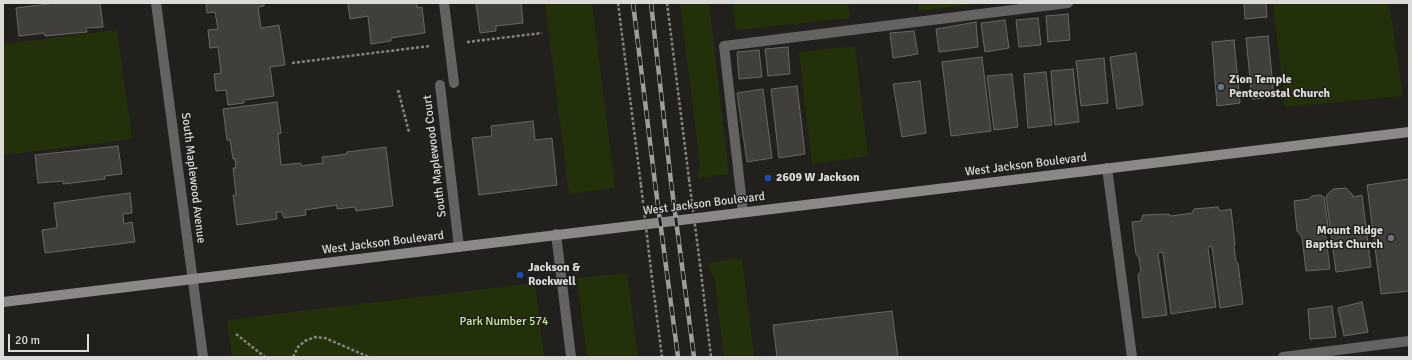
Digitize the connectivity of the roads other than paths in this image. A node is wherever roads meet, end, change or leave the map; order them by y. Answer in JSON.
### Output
{"nodes":[{"id":1,"x":156,"y":3,"type":"edge"},
{"id":2,"x":444,"y":3,"type":"edge"},
{"id":3,"x":1068,"y":3,"type":"edge"},
{"id":4,"x":454,"y":84,"type":"dead end"},
{"id":5,"x":440,"y":85,"type":"dead end"},
{"id":6,"x":1409,"y":132,"type":"edge"},
{"id":7,"x":1107,"y":168,"type":"junction"},
{"id":8,"x":743,"y":212,"type":"junction"},
{"id":9,"x":556,"y":234,"type":"junction"},
{"id":10,"x":459,"y":247,"type":"junction"},
{"id":11,"x":193,"y":279,"type":"junction"},
{"id":12,"x":3,"y":302,"type":"edge"},
{"id":13,"x":1409,"y":341,"type":"edge"},
{"id":14,"x":203,"y":357,"type":"edge"},
{"id":15,"x":571,"y":357,"type":"edge"},
{"id":16,"x":1132,"y":357,"type":"edge"},
{"id":17,"x":1283,"y":357,"type":"edge"}],
"edges":[{"from":1,"to":11,"type":"street","name":"South Maplewood Avenue"},
{"from":2,"to":4,"type":"street"},
{"from":3,"to":8,"type":"street"},
{"from":5,"to":10,"type":"street","name":"South Maplewood Court"},
{"from":6,"to":7,"type":"street","name":"West Jackson Boulevard"},
{"from":7,"to":8,"type":"street","name":"West Jackson Boulevard"},
{"from":7,"to":16,"type":"street"},
{"from":8,"to":9,"type":"street","name":"West Jackson Boulevard"},
{"from":9,"to":10,"type":"street","name":"West Jackson Boulevard"},
{"from":9,"to":15,"type":"street"},
{"from":10,"to":11,"type":"street","name":"West Jackson Boulevard"},
{"from":11,"to":12,"type":"street","name":"West Jackson Boulevard"},
{"from":11,"to":14,"type":"street","name":"South Maplewood Avenue"},
{"from":13,"to":17,"type":"street"}]}
